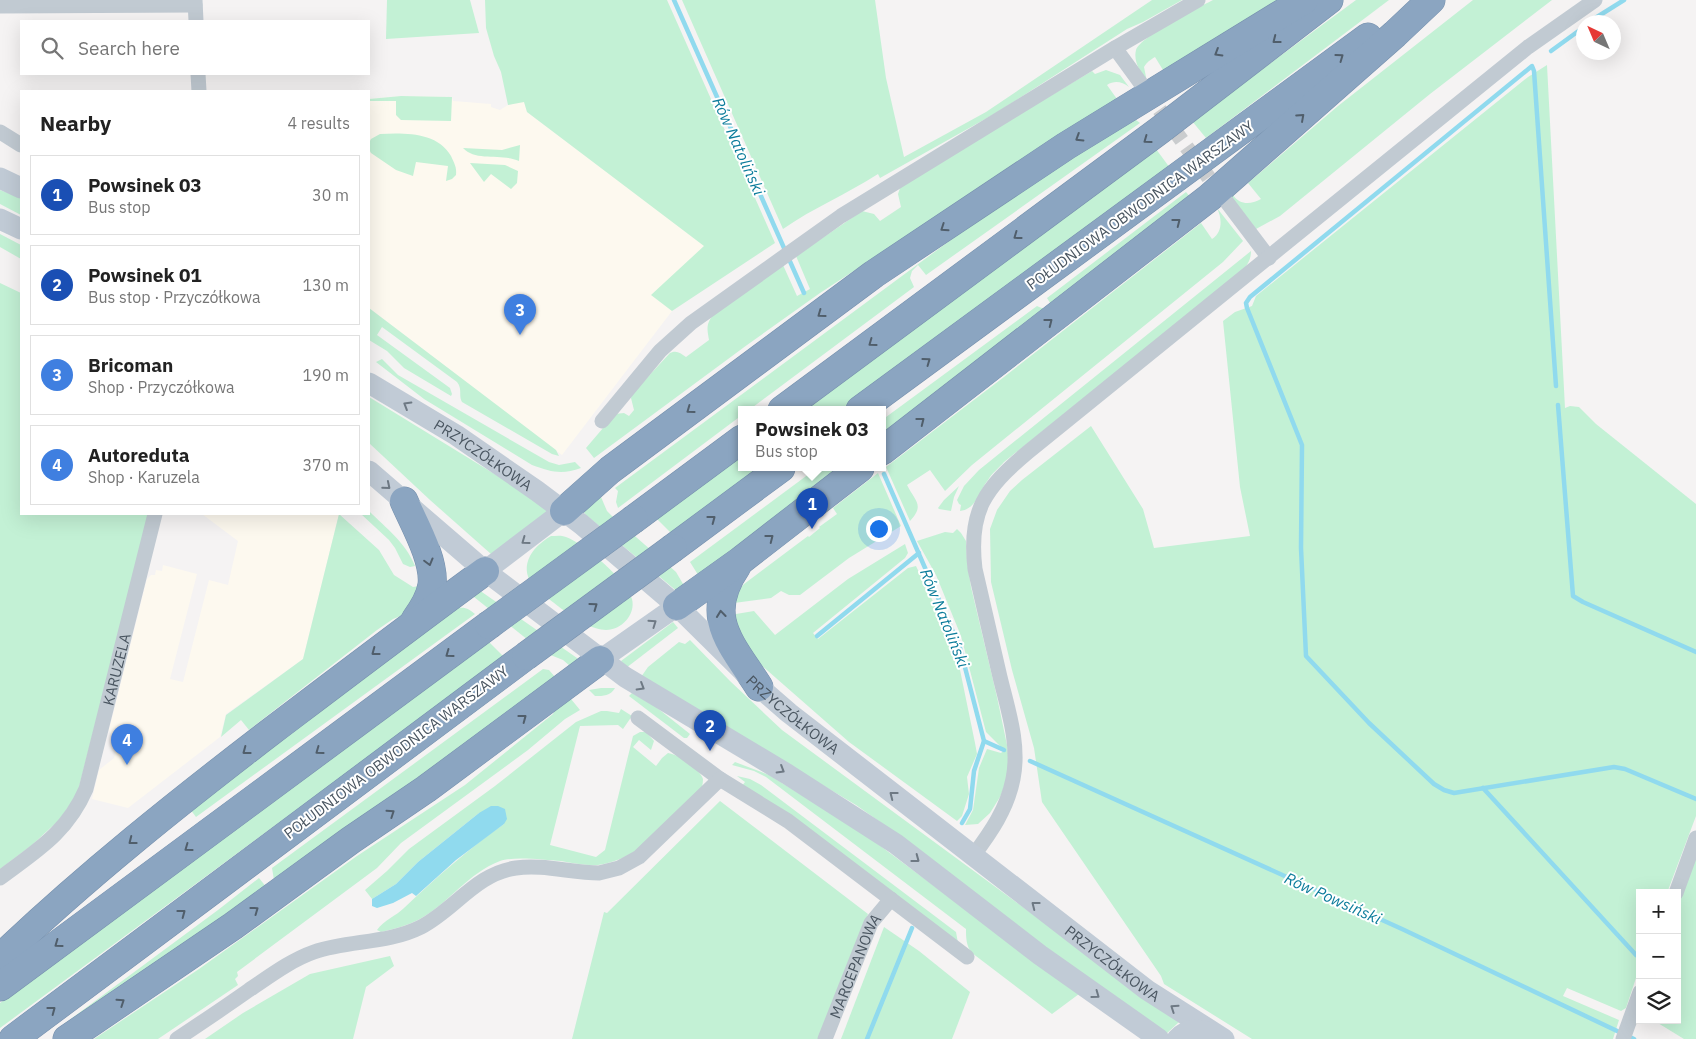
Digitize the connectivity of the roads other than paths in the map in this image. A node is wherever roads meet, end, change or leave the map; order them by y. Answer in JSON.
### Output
{"nodes":[{"id":1,"x":1198,"y":0,"type":"edge"},
{"id":2,"x":1304,"y":0,"type":"edge"},
{"id":3,"x":1328,"y":0,"type":"edge"},
{"id":4,"x":1420,"y":0,"type":"edge"},
{"id":5,"x":1431,"y":0,"type":"edge"},
{"id":6,"x":1595,"y":0,"type":"edge"},
{"id":7,"x":195,"y":2,"type":"edge"},
{"id":8,"x":0,"y":6,"type":"edge"},
{"id":9,"x":196,"y":20,"type":"edge"},
{"id":10,"x":1115,"y":48,"type":"junction"},
{"id":11,"x":198,"y":75,"type":"edge"},
{"id":12,"x":1142,"y":85,"type":"tunnel mouth"},
{"id":13,"x":199,"y":90,"type":"edge"},
{"id":14,"x":0,"y":132,"type":"edge"},
{"id":15,"x":20,"y":144,"type":"edge"},
{"id":16,"x":0,"y":178,"type":"edge"},
{"id":17,"x":20,"y":188,"type":"edge"},
{"id":18,"x":1226,"y":201,"type":"tunnel mouth"},
{"id":19,"x":0,"y":219,"type":"edge"},
{"id":20,"x":20,"y":229,"type":"edge"},
{"id":21,"x":1268,"y":258,"type":"junction"},
{"id":22,"x":370,"y":383,"type":"edge"},
{"id":23,"x":787,"y":406,"type":"edge"},
{"id":24,"x":865,"y":406,"type":"edge"},
{"id":25,"x":602,"y":421,"type":"dead end"},
{"id":26,"x":738,"y":443,"type":"edge"},
{"id":27,"x":886,"y":448,"type":"edge"},
{"id":28,"x":777,"y":471,"type":"edge"},
{"id":29,"x":856,"y":471,"type":"edge"},
{"id":30,"x":370,"y":472,"type":"edge"},
{"id":31,"x":404,"y":501,"type":"junction"},
{"id":32,"x":564,"y":511,"type":"junction"},
{"id":33,"x":155,"y":515,"type":"edge"},
{"id":34,"x":740,"y":561,"type":"junction"},
{"id":35,"x":485,"y":571,"type":"junction"},
{"id":36,"x":677,"y":606,"type":"junction"},
{"id":37,"x":414,"y":622,"type":"junction"},
{"id":38,"x":600,"y":660,"type":"junction"},
{"id":39,"x":759,"y":687,"type":"junction"},
{"id":40,"x":638,"y":718,"type":"dead end"},
{"id":41,"x":720,"y":779,"type":"junction"},
{"id":42,"x":1696,"y":838,"type":"edge"},
{"id":43,"x":973,"y":856,"type":"junction"},
{"id":44,"x":0,"y":878,"type":"edge"},
{"id":45,"x":1677,"y":889,"type":"edge"},
{"id":46,"x":891,"y":899,"type":"junction"},
{"id":47,"x":967,"y":957,"type":"dead end"},
{"id":48,"x":0,"y":958,"type":"edge"},
{"id":49,"x":0,"y":987,"type":"edge"},
{"id":50,"x":1636,"y":1003,"type":"edge"},
{"id":51,"x":1625,"y":1032,"type":"edge"},
{"id":52,"x":1219,"y":1037,"type":"edge"},
{"id":53,"x":13,"y":1039,"type":"edge"},
{"id":54,"x":67,"y":1039,"type":"edge"},
{"id":55,"x":177,"y":1039,"type":"edge"},
{"id":56,"x":825,"y":1039,"type":"edge"},
{"id":57,"x":1159,"y":1039,"type":"edge"},
{"id":58,"x":1177,"y":1039,"type":"edge"}],
"edges":[{"from":1,"to":10,"type":"street"},
{"from":2,"to":32,"type":"highway","one_way":true},
{"from":3,"to":23,"type":"highway","one_way":true},
{"from":24,"to":4,"type":"highway","name":"POŁUDNIOWA OBWODNICA WARSZAWY","one_way":true},
{"from":27,"to":5,"type":"highway","one_way":true},
{"from":6,"to":21,"type":"street"},
{"from":7,"to":8,"type":"street"},
{"from":7,"to":9,"type":"street"},
{"from":10,"to":12,"type":"street"},
{"from":10,"to":25,"type":"street"},
{"from":11,"to":13,"type":"street"},
{"from":14,"to":15,"type":"street"},
{"from":16,"to":17,"type":"main road"},
{"from":18,"to":21,"type":"street"},
{"from":19,"to":20,"type":"main road"},
{"from":21,"to":43,"type":"street"},
{"from":32,"to":22,"type":"main road","name":"PRZYCZÓŁKOWA","one_way":true},
{"from":26,"to":49,"type":"highway","one_way":true,"bridge":true},
{"from":53,"to":28,"type":"highway","name":"POŁUDNIOWA OBWODNICA WARSZAWY","one_way":true,"bridge":true},
{"from":34,"to":29,"type":"highway","one_way":true},
{"from":30,"to":31,"type":"main road","one_way":true},
{"from":31,"to":35,"type":"main road"},
{"from":31,"to":37,"type":"highway","one_way":true},
{"from":32,"to":35,"type":"main road","one_way":true},
{"from":32,"to":36,"type":"main road","name":"PRZYCZÓŁKOWA"},
{"from":33,"to":44,"type":"street","name":"KARUZELA"},
{"from":34,"to":36,"type":"highway"},
{"from":39,"to":34,"type":"highway","one_way":true},
{"from":35,"to":37,"type":"highway"},
{"from":35,"to":38,"type":"main road"},
{"from":38,"to":36,"type":"main road","one_way":true},
{"from":36,"to":39,"type":"main road","name":"PRZYCZÓŁKOWA"},
{"from":37,"to":48,"type":"highway","one_way":true},
{"from":54,"to":38,"type":"highway","one_way":true},
{"from":38,"to":57,"type":"main road","one_way":true},
{"from":43,"to":39,"type":"main road","name":"PRZYCZÓŁKOWA","one_way":true},
{"from":40,"to":41,"type":"street"},
{"from":41,"to":46,"type":"street"},
{"from":41,"to":55,"type":"street"},
{"from":42,"to":45,"type":"street"},
{"from":52,"to":43,"type":"main road","name":"PRZYCZÓŁKOWA","one_way":true},
{"from":46,"to":47,"type":"street"},
{"from":46,"to":56,"type":"street","name":"MARCEPANOWA"},
{"from":50,"to":51,"type":"street"},
{"from":52,"to":58,"type":"main road"}]}
